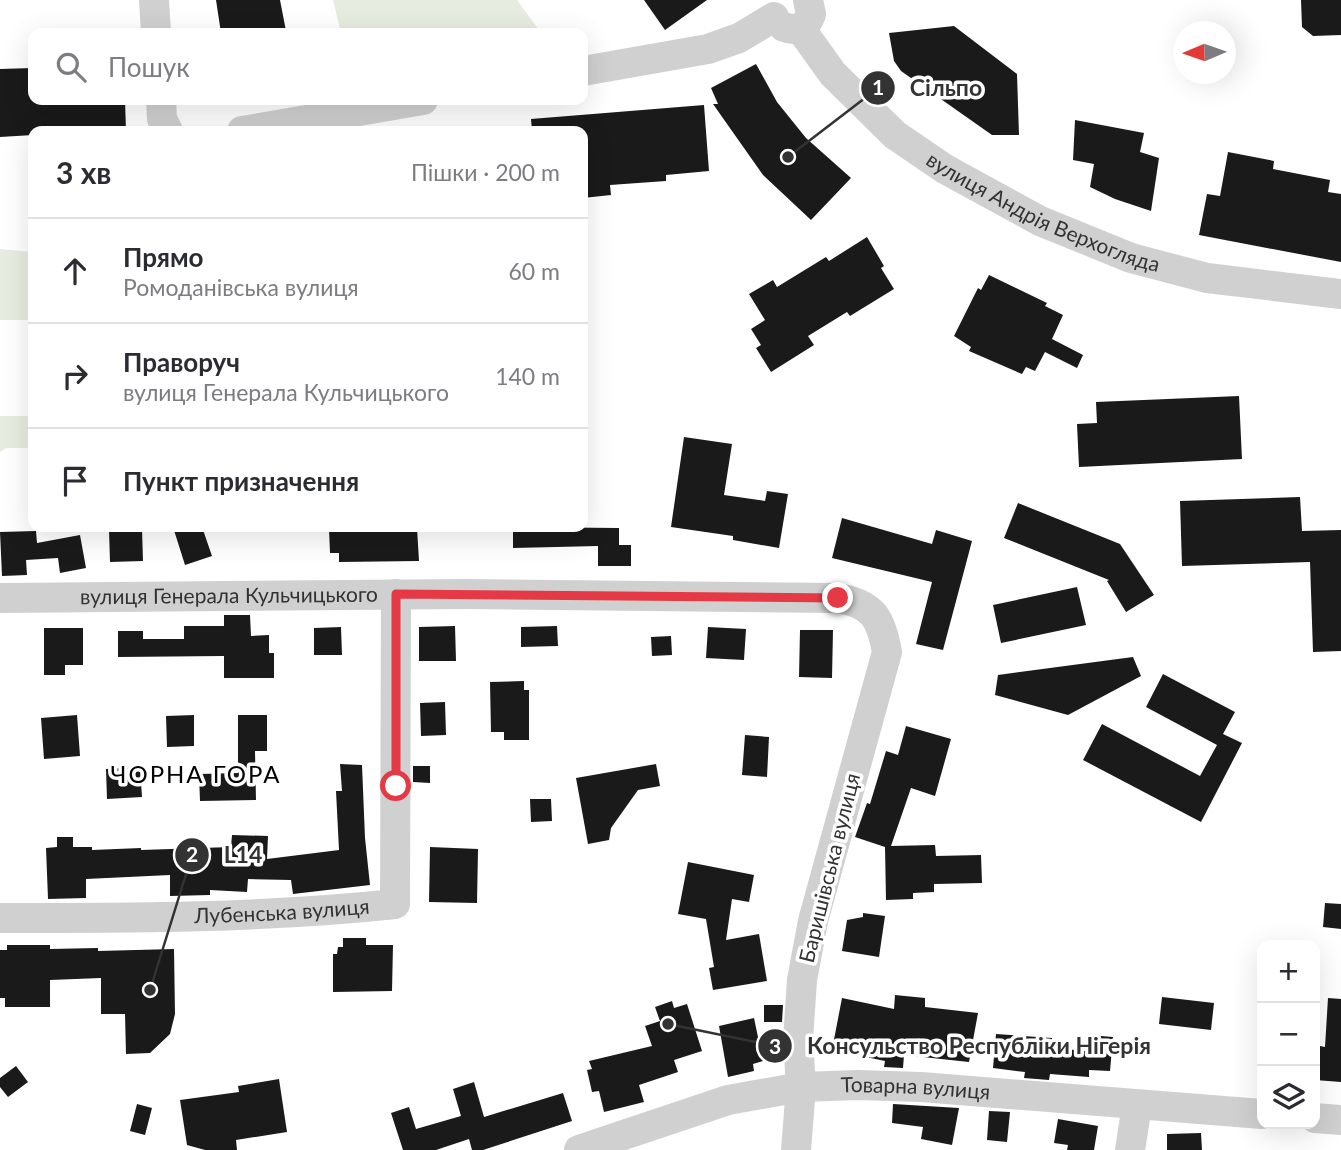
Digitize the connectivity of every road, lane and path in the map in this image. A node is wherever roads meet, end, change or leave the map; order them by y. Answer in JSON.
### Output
{"nodes":[{"id":1,"x":154,"y":0,"type":"edge"},
{"id":2,"x":790,"y":11,"type":"edge"},
{"id":3,"x":156,"y":28,"type":"edge"},
{"id":4,"x":588,"y":70,"type":"edge"},
{"id":5,"x":161,"y":105,"type":"edge"},
{"id":6,"x":394,"y":105,"type":"edge"},
{"id":7,"x":166,"y":126,"type":"edge"},
{"id":8,"x":271,"y":126,"type":"edge"},
{"id":9,"x":1341,"y":293,"type":"edge"},
{"id":10,"x":396,"y":594,"type":"junction"},
{"id":11,"x":0,"y":598,"type":"edge"},
{"id":12,"x":887,"y":652,"type":"joint"},
{"id":13,"x":0,"y":918,"type":"edge"},
{"id":14,"x":801,"y":1087,"type":"junction"},
{"id":15,"x":1137,"y":1105,"type":"junction"},
{"id":16,"x":1257,"y":1114,"type":"edge"},
{"id":17,"x":1320,"y":1118,"type":"edge"},
{"id":18,"x":1341,"y":1120,"type":"edge"},
{"id":19,"x":579,"y":1150,"type":"edge"},
{"id":20,"x":796,"y":1150,"type":"edge"},
{"id":21,"x":1130,"y":1150,"type":"edge"}],
"edges":[{"from":1,"to":3,"type":"street"},
{"from":2,"to":4,"type":"street"},
{"from":2,"to":9,"type":"street","name":"вулиця Андрія Верхогляда"},
{"from":5,"to":7,"type":"street"},
{"from":6,"to":8,"type":"street"},
{"from":10,"to":11,"type":"street","name":"вулиця Генерала Кульчицького"},
{"from":10,"to":12,"type":"street","name":"вулиця Генерала Кульчицького"},
{"from":10,"to":13,"type":"street","name":"Лубенська вулиця"},
{"from":12,"to":14,"type":"street","name":"Баришівська вулиця"},
{"from":14,"to":15,"type":"street","name":"Товарна вулиця"},
{"from":14,"to":19,"type":"street","name":"Товарна вулиця"},
{"from":14,"to":20,"type":"street","name":"Баришівська вулиця"},
{"from":15,"to":16,"type":"street","name":"Товарна вулиця"},
{"from":15,"to":21,"type":"street"},
{"from":17,"to":18,"type":"street"}]}
